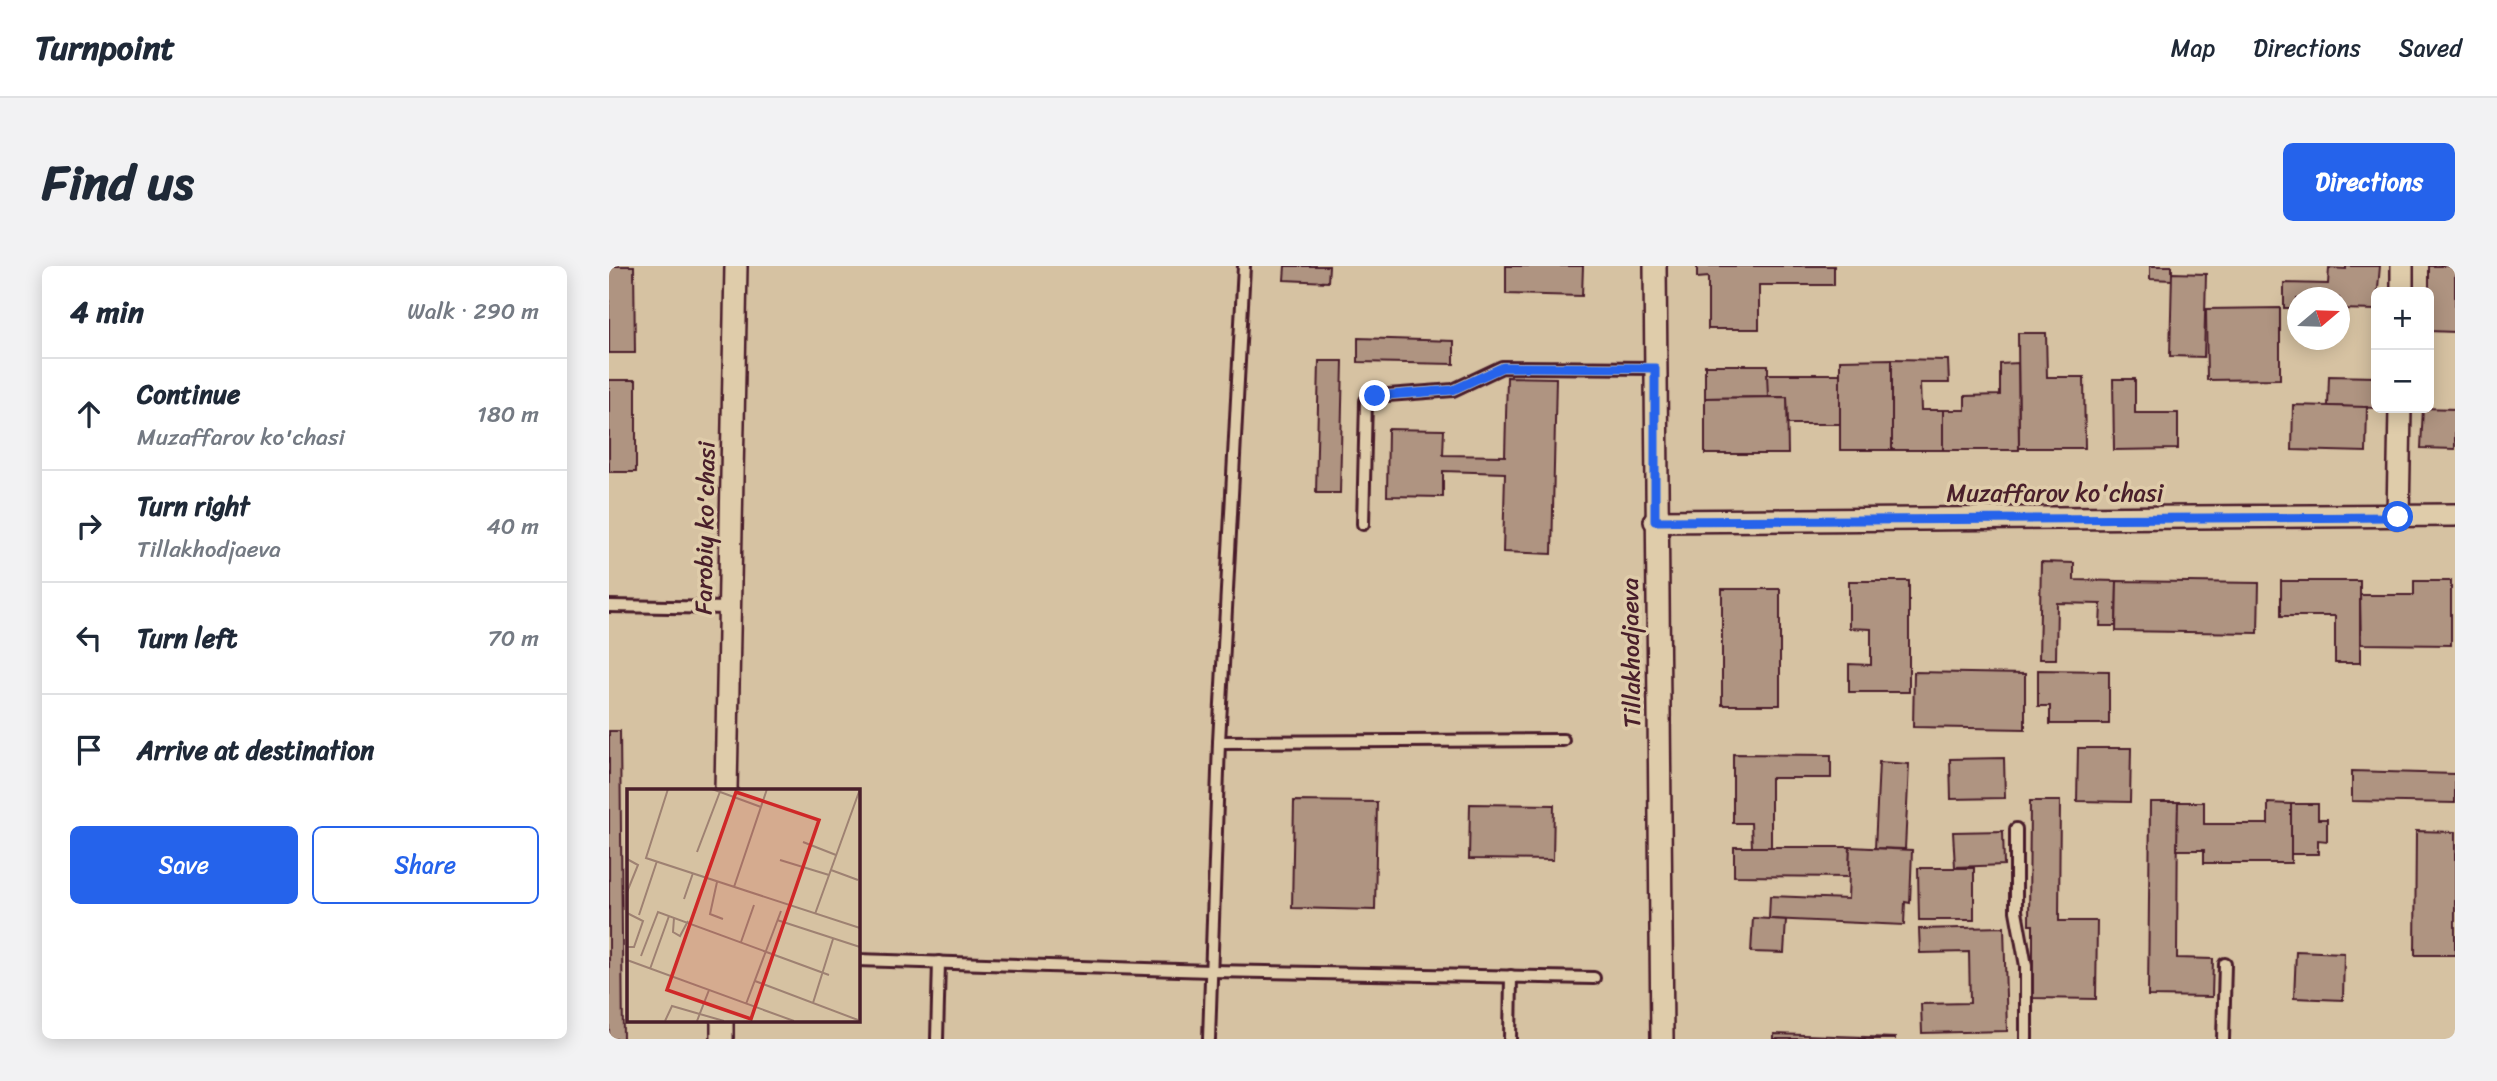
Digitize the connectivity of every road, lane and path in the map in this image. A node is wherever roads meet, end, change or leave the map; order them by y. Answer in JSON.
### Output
{"nodes":[{"id":1,"x":736,"y":266,"type":"edge"},
{"id":2,"x":1244,"y":266,"type":"edge"},
{"id":3,"x":1655,"y":266,"type":"edge"},
{"id":4,"x":2402,"y":266,"type":"edge"},
{"id":5,"x":2402,"y":287,"type":"edge"},
{"id":6,"x":1655,"y":368,"type":"junction"},
{"id":7,"x":2400,"y":413,"type":"edge"},
{"id":8,"x":2455,"y":515,"type":"edge"},
{"id":9,"x":2398,"y":517,"type":"junction"},
{"id":10,"x":1655,"y":521,"type":"junction"},
{"id":11,"x":1363,"y":524,"type":"dead end"},
{"id":12,"x":609,"y":606,"type":"edge"},
{"id":13,"x":730,"y":608,"type":"junction"},
{"id":14,"x":1563,"y":740,"type":"dead end"},
{"id":15,"x":1219,"y":742,"type":"junction"},
{"id":16,"x":726,"y":789,"type":"edge"},
{"id":17,"x":2015,"y":829,"type":"dead end"},
{"id":18,"x":859,"y":960,"type":"edge"},
{"id":19,"x":939,"y":962,"type":"junction"},
{"id":20,"x":2225,"y":964,"type":"dead end"},
{"id":21,"x":1211,"y":971,"type":"junction"},
{"id":22,"x":1511,"y":976,"type":"junction"},
{"id":23,"x":1594,"y":978,"type":"dead end"},
{"id":24,"x":722,"y":1021,"type":"edge"},
{"id":25,"x":722,"y":1039,"type":"edge"},
{"id":26,"x":937,"y":1039,"type":"edge"},
{"id":27,"x":1209,"y":1039,"type":"edge"},
{"id":28,"x":1510,"y":1039,"type":"edge"},
{"id":29,"x":1662,"y":1039,"type":"edge"},
{"id":30,"x":2026,"y":1039,"type":"edge"},
{"id":31,"x":2223,"y":1039,"type":"edge"}],
"edges":[{"from":1,"to":13,"type":"street","name":"Farobiy ko'chasi"},
{"from":2,"to":15,"type":"lane"},
{"from":3,"to":6,"type":"street","name":"Tillakhodjaeva"},
{"from":4,"to":5,"type":"street"},
{"from":6,"to":10,"type":"street","name":"Tillakhodjaeva"},
{"from":6,"to":11,"type":"lane"},
{"from":7,"to":9,"type":"street"},
{"from":8,"to":9,"type":"street","name":"Muzaffarov ko'chasi"},
{"from":9,"to":10,"type":"street","name":"Muzaffarov ko'chasi"},
{"from":10,"to":29,"type":"street","name":"Tillakhodjaeva"},
{"from":12,"to":13,"type":"lane"},
{"from":13,"to":16,"type":"street","name":"Farobiy ko'chasi"},
{"from":14,"to":15,"type":"lane"},
{"from":15,"to":21,"type":"lane"},
{"from":17,"to":30,"type":"lane"},
{"from":18,"to":19,"type":"lane"},
{"from":19,"to":21,"type":"lane"},
{"from":19,"to":26,"type":"lane"},
{"from":20,"to":31,"type":"lane"},
{"from":21,"to":22,"type":"lane"},
{"from":21,"to":27,"type":"lane"},
{"from":22,"to":23,"type":"lane"},
{"from":22,"to":28,"type":"lane"},
{"from":24,"to":25,"type":"street"}]}
